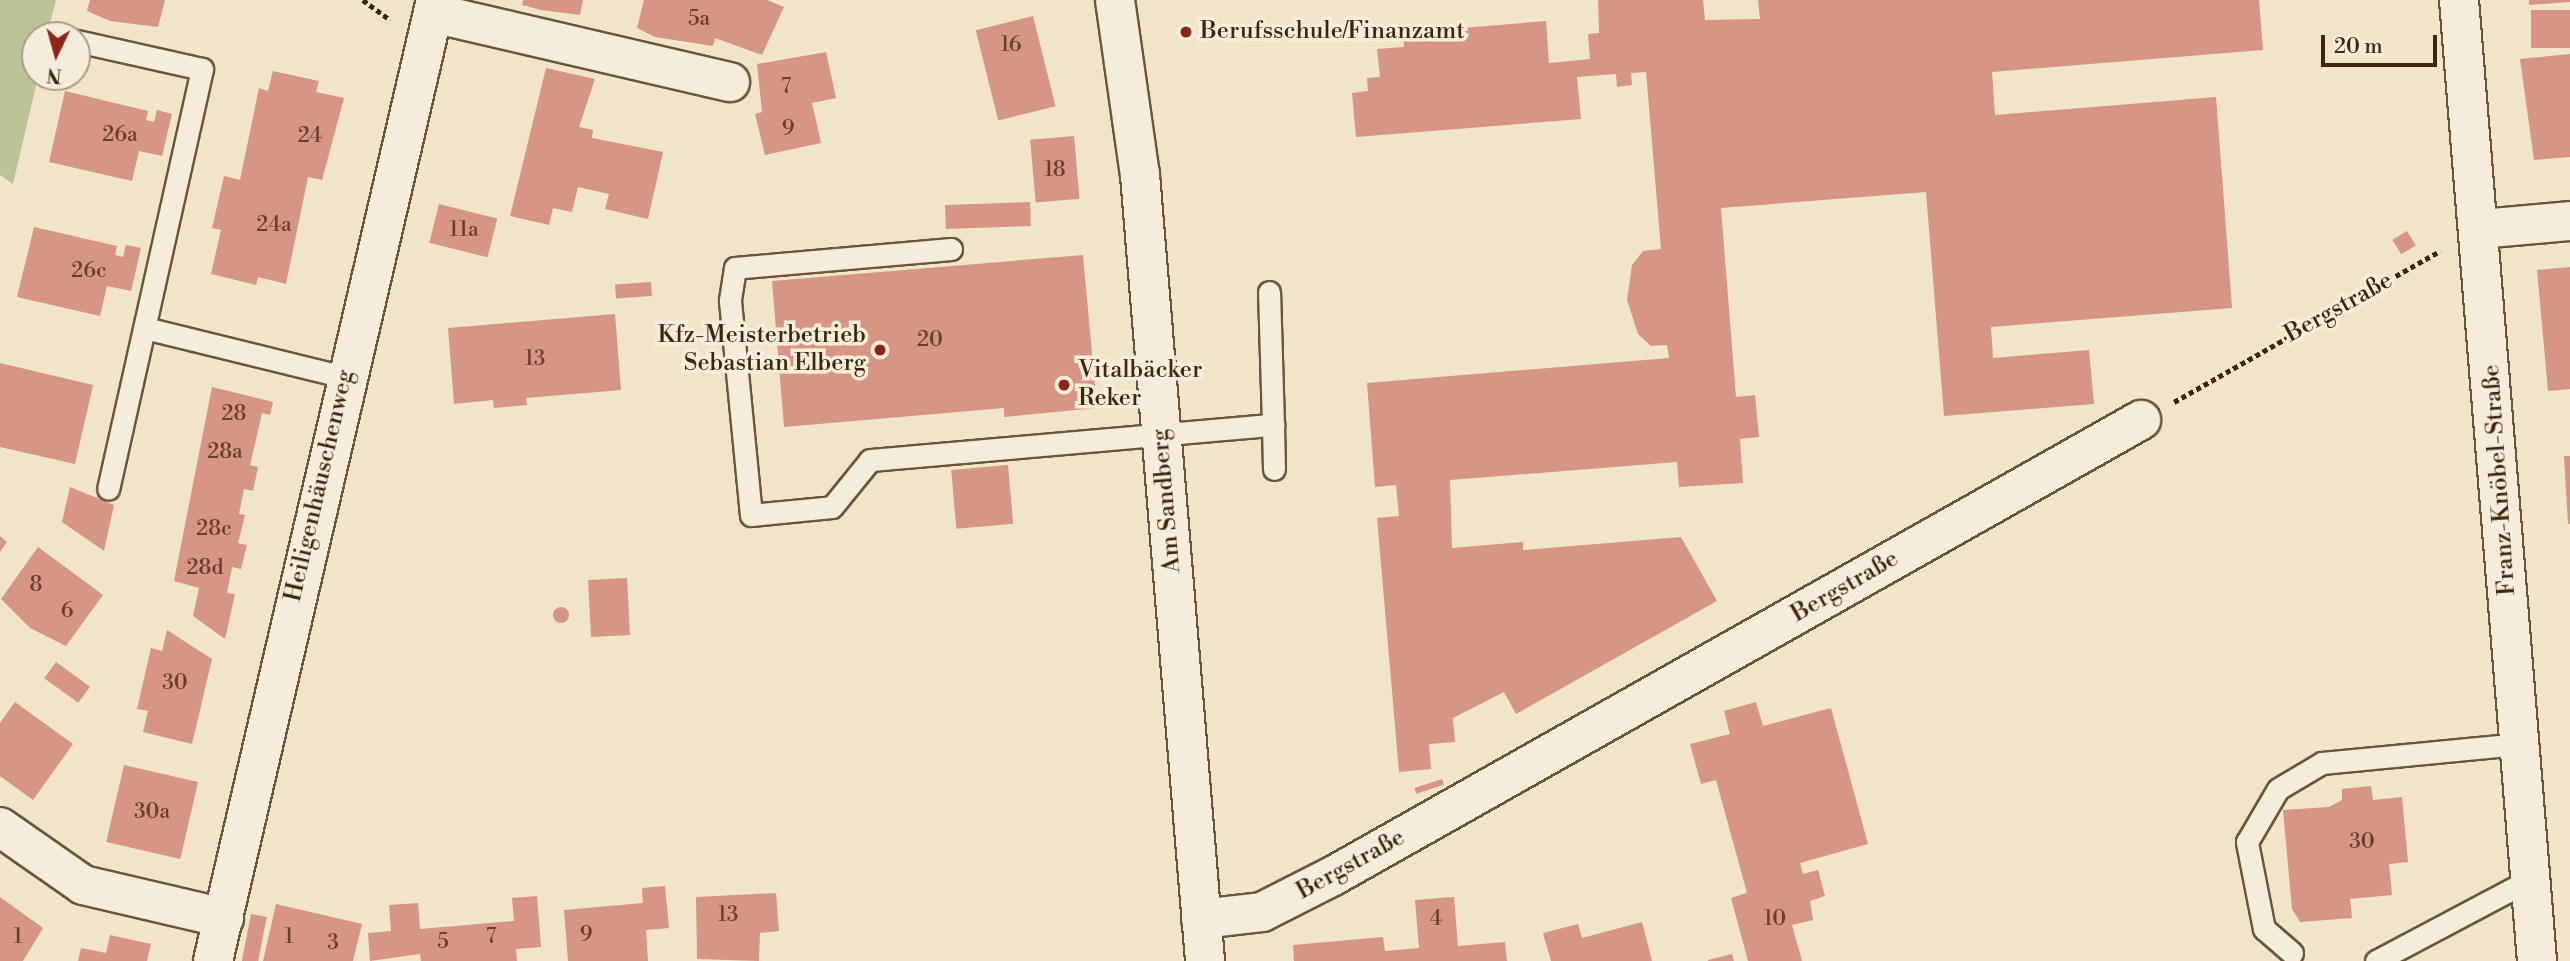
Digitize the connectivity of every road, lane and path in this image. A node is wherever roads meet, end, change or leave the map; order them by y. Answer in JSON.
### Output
{"nodes":[{"id":1,"x":1115,"y":0,"type":"edge"},
{"id":2,"x":2459,"y":0,"type":"edge"},
{"id":3,"x":434,"y":6,"type":"edge"},
{"id":4,"x":91,"y":44,"type":"edge"},
{"id":5,"x":730,"y":82,"type":"dead end"},
{"id":6,"x":2570,"y":221,"type":"edge"},
{"id":7,"x":2481,"y":229,"type":"junction"},
{"id":8,"x":951,"y":249,"type":"dead end"},
{"id":9,"x":1269,"y":292,"type":"dead end"},
{"id":10,"x":145,"y":328,"type":"junction"},
{"id":11,"x":345,"y":376,"type":"junction"},
{"id":12,"x":2141,"y":420,"type":"joint"},
{"id":13,"x":1273,"y":425,"type":"junction"},
{"id":14,"x":1161,"y":434,"type":"junction"},
{"id":15,"x":1274,"y":469,"type":"dead end"},
{"id":16,"x":108,"y":489,"type":"dead end"},
{"id":17,"x":2520,"y":744,"type":"junction"},
{"id":18,"x":0,"y":827,"type":"edge"},
{"id":19,"x":2531,"y":878,"type":"junction"},
{"id":20,"x":224,"y":918,"type":"junction"},
{"id":21,"x":1201,"y":919,"type":"junction"},
{"id":22,"x":2292,"y":953,"type":"dead end"},
{"id":23,"x":213,"y":961,"type":"edge"},
{"id":24,"x":1205,"y":961,"type":"edge"},
{"id":25,"x":2376,"y":961,"type":"edge"},
{"id":26,"x":2537,"y":961,"type":"edge"}],
"edges":[{"from":1,"to":14,"type":"street","name":"Am Sandberg"},
{"from":2,"to":7,"type":"street","name":"Franz-Knöbel-Straße"},
{"from":3,"to":5,"type":"street","name":"Heiligenhäuschenweg"},
{"from":3,"to":11,"type":"street","name":"Heiligenhäuschenweg"},
{"from":4,"to":10,"type":"lane"},
{"from":6,"to":7,"type":"street"},
{"from":7,"to":12,"type":"path","name":"Bergstraße"},
{"from":7,"to":17,"type":"street","name":"Franz-Knöbel-Straße"},
{"from":8,"to":14,"type":"lane"},
{"from":9,"to":13,"type":"lane"},
{"from":10,"to":11,"type":"lane"},
{"from":10,"to":16,"type":"lane"},
{"from":11,"to":20,"type":"street","name":"Heiligenhäuschenweg"},
{"from":12,"to":21,"type":"street","name":"Bergstraße"},
{"from":13,"to":14,"type":"lane"},
{"from":13,"to":15,"type":"lane"},
{"from":14,"to":21,"type":"street","name":"Am Sandberg"},
{"from":17,"to":19,"type":"street","name":"Franz-Knöbel-Straße"},
{"from":17,"to":22,"type":"lane"},
{"from":18,"to":20,"type":"street"},
{"from":19,"to":25,"type":"lane"},
{"from":19,"to":26,"type":"street","name":"Franz-Knöbel-Straße"},
{"from":20,"to":23,"type":"street","name":"Heiligenhäuschenweg"},
{"from":21,"to":24,"type":"street","name":"Am Sandberg"}]}
